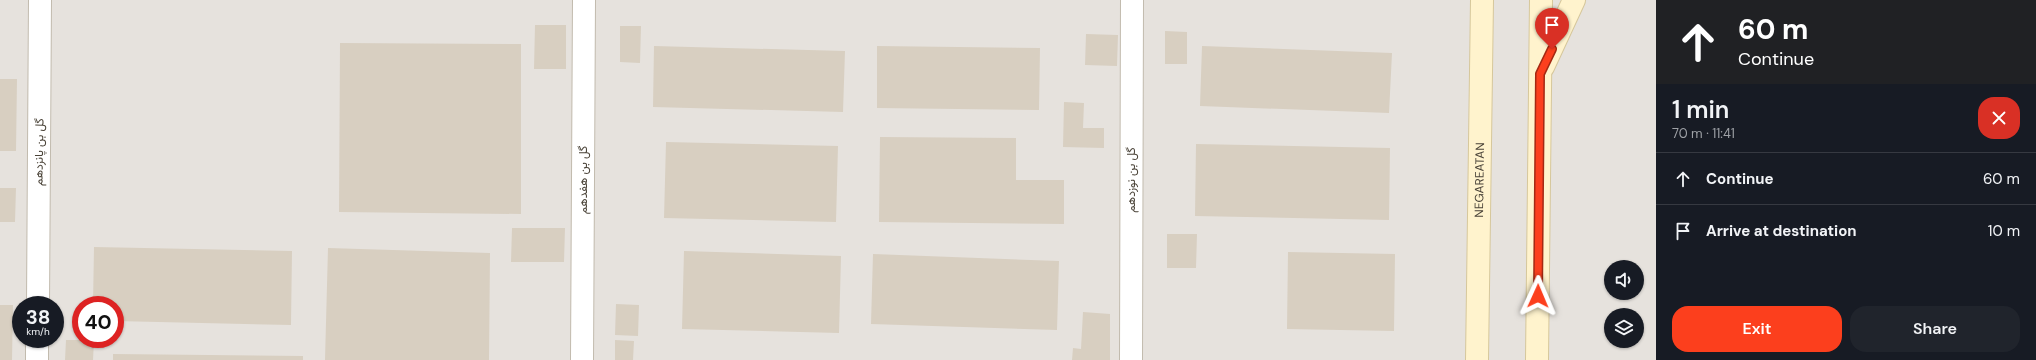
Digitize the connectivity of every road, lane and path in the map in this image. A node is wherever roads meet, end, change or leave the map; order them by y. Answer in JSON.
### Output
{"nodes":[{"id":1,"x":40,"y":0,"type":"edge"},
{"id":2,"x":584,"y":0,"type":"edge"},
{"id":3,"x":1132,"y":0,"type":"edge"},
{"id":4,"x":1482,"y":0,"type":"edge"},
{"id":5,"x":1541,"y":0,"type":"edge"},
{"id":6,"x":1574,"y":0,"type":"edge"},
{"id":7,"x":1540,"y":74,"type":"junction"},
{"id":8,"x":38,"y":296,"type":"edge"},
{"id":9,"x":37,"y":348,"type":"edge"},
{"id":10,"x":37,"y":360,"type":"edge"},
{"id":11,"x":582,"y":360,"type":"edge"},
{"id":12,"x":1131,"y":360,"type":"edge"},
{"id":13,"x":1477,"y":360,"type":"edge"},
{"id":14,"x":1537,"y":360,"type":"edge"}],
"edges":[{"from":1,"to":8,"type":"street","name":"گل بن پانزدهم"},
{"from":2,"to":11,"type":"street","name":"گل بن هفدهم"},
{"from":3,"to":12,"type":"street","name":"گل بن نوزدهم"},
{"from":4,"to":13,"type":"street","name":"NEGAREATAN"},
{"from":5,"to":7,"type":"street"},
{"from":6,"to":7,"type":"street"},
{"from":7,"to":14,"type":"street"},
{"from":9,"to":10,"type":"street"}]}
